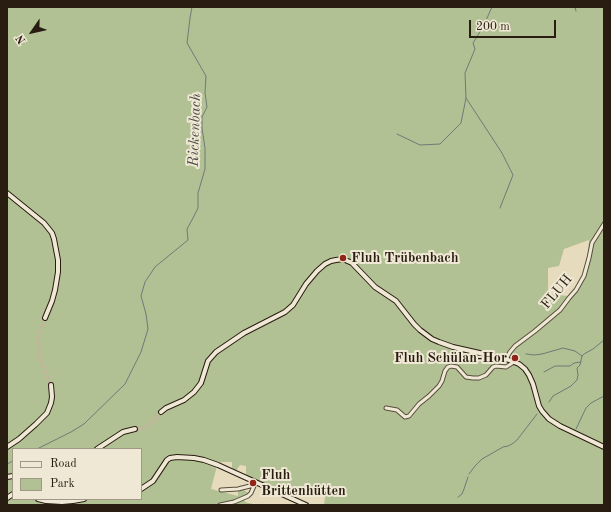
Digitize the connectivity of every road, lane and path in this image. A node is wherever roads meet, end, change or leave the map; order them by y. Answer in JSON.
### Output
{"nodes":[{"id":1,"x":7,"y":193,"type":"edge"},
{"id":2,"x":604,"y":224,"type":"edge"},
{"id":3,"x":45,"y":318,"type":"tunnel mouth"},
{"id":4,"x":506,"y":359,"type":"junction"},
{"id":5,"x":514,"y":362,"type":"junction"},
{"id":6,"x":51,"y":385,"type":"tunnel mouth"},
{"id":7,"x":386,"y":408,"type":"dead end"},
{"id":8,"x":161,"y":412,"type":"tunnel mouth"},
{"id":9,"x":135,"y":429,"type":"tunnel mouth"},
{"id":10,"x":7,"y":447,"type":"edge"},
{"id":11,"x":604,"y":447,"type":"edge"},
{"id":12,"x":98,"y":448,"type":"edge"},
{"id":13,"x":255,"y":484,"type":"junction"},
{"id":14,"x":142,"y":488,"type":"edge"},
{"id":15,"x":221,"y":490,"type":"dead end"},
{"id":16,"x":42,"y":500,"type":"edge"},
{"id":17,"x":78,"y":500,"type":"edge"},
{"id":18,"x":220,"y":505,"type":"edge"},
{"id":19,"x":306,"y":505,"type":"edge"}],
"edges":[{"from":1,"to":3,"type":"main road"},
{"from":2,"to":4,"type":"street","name":"FLUH"},
{"from":4,"to":5,"type":"main road"},
{"from":4,"to":8,"type":"main road"},
{"from":5,"to":7,"type":"street"},
{"from":5,"to":11,"type":"main road"},
{"from":6,"to":10,"type":"main road"},
{"from":9,"to":12,"type":"main road"},
{"from":13,"to":14,"type":"main road"},
{"from":13,"to":15,"type":"street"},
{"from":13,"to":18,"type":"street"},
{"from":13,"to":19,"type":"main road"},
{"from":16,"to":17,"type":"main road"}]}
